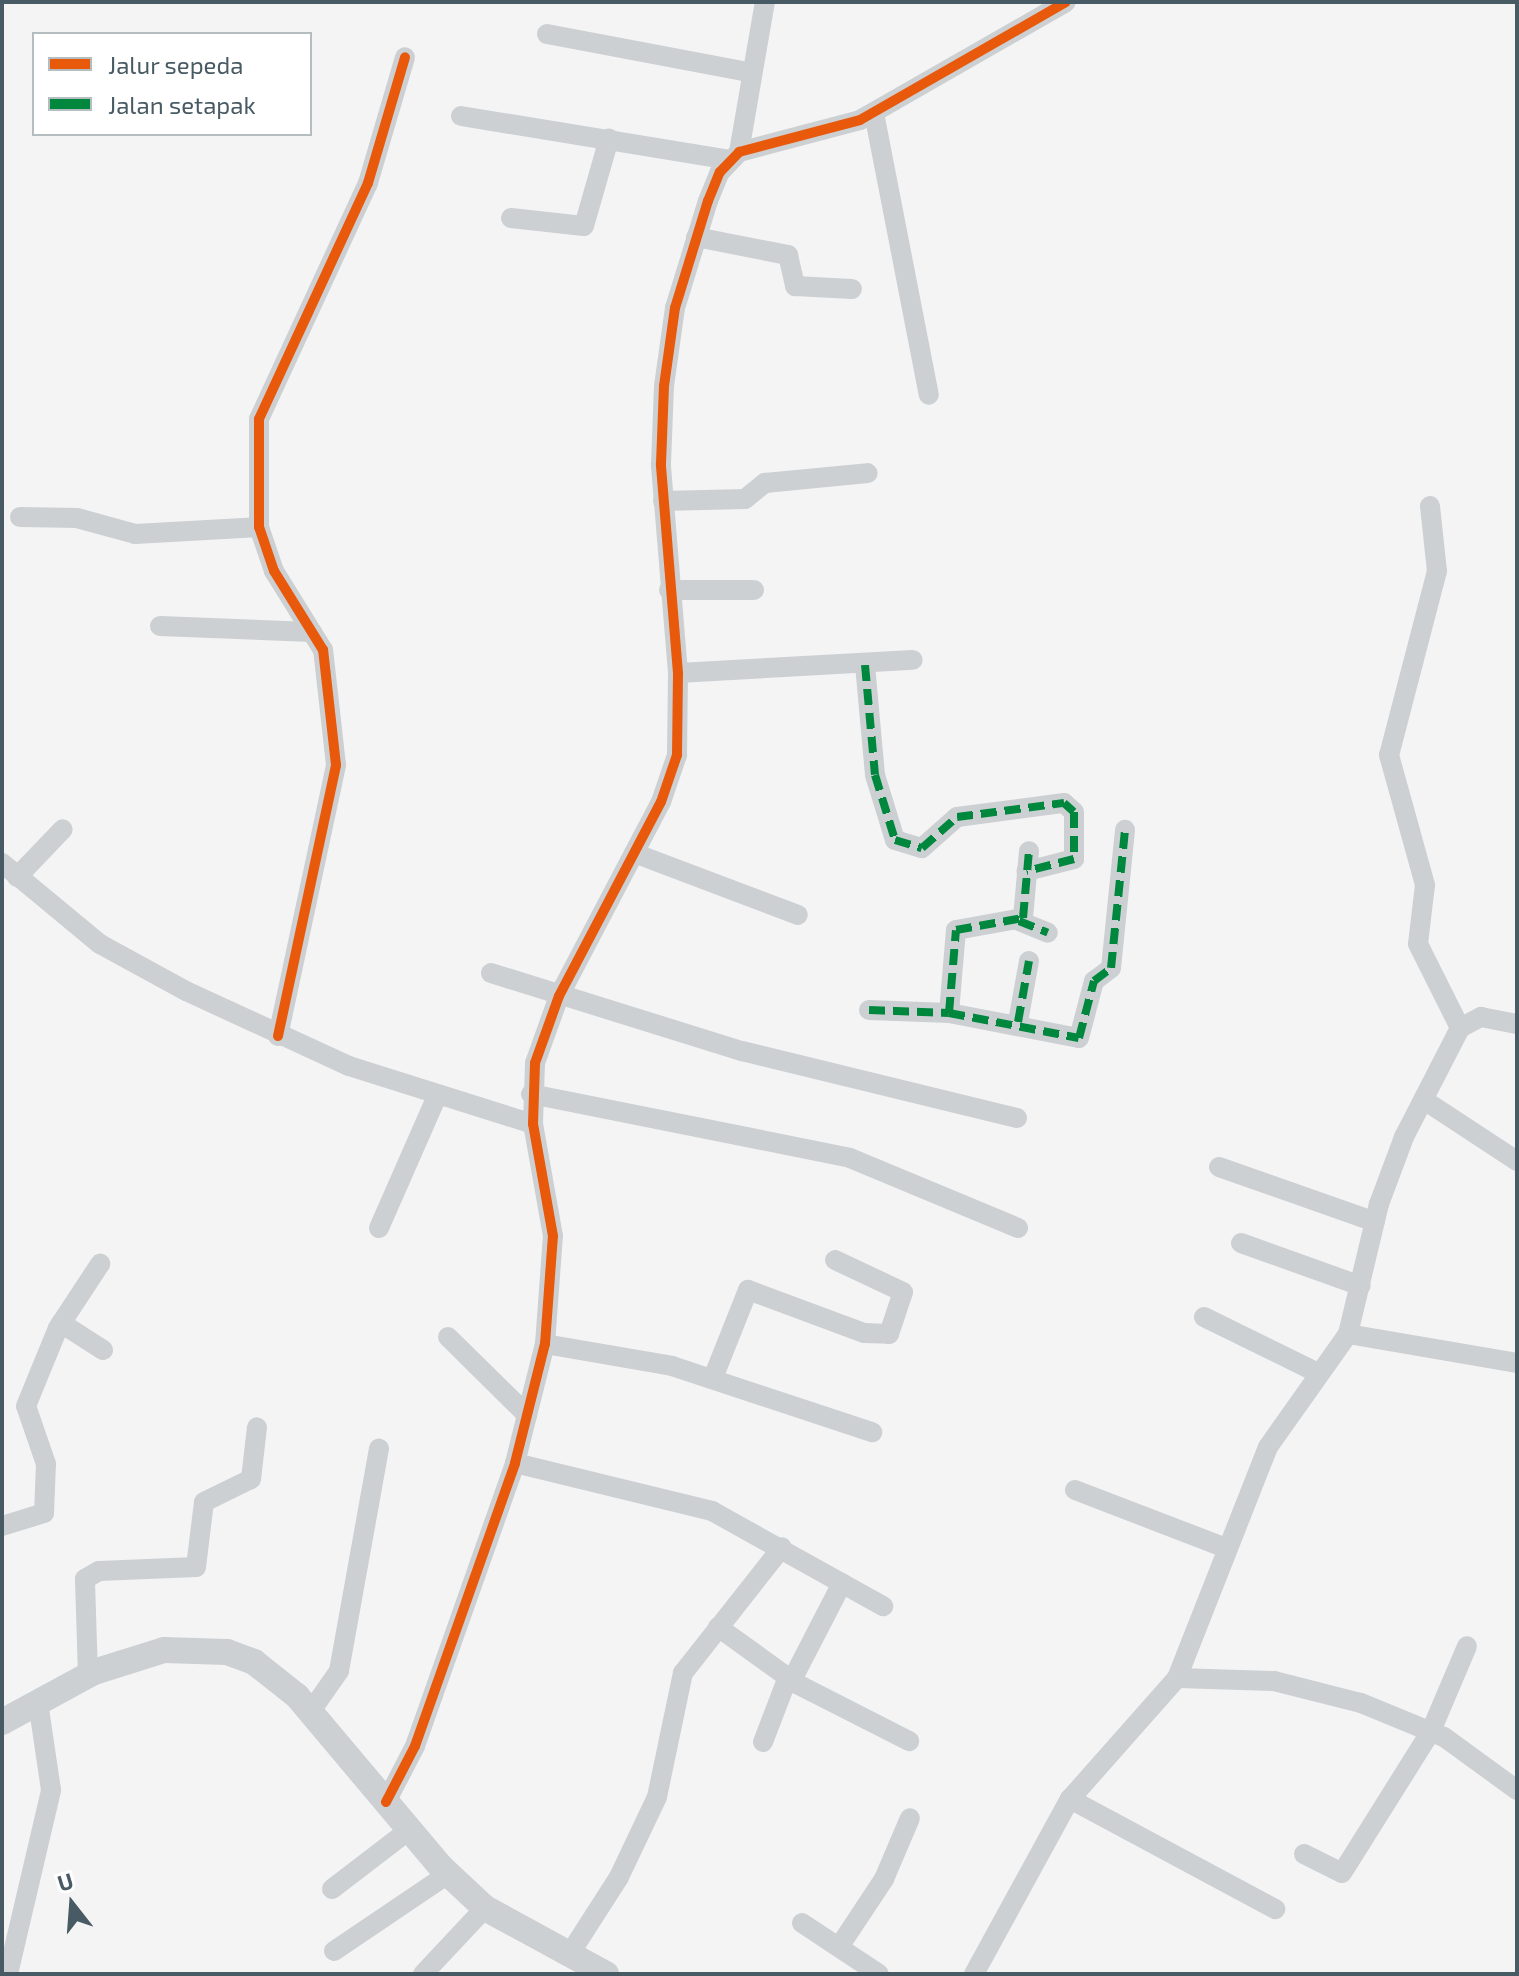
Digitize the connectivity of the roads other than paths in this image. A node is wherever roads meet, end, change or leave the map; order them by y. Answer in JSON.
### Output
{"nodes":[{"id":1,"x":765,"y":2,"type":"edge"},
{"id":2,"x":1066,"y":2,"type":"edge"},
{"id":3,"x":547,"y":34,"type":"dead end"},
{"id":4,"x":405,"y":57,"type":"dead end"},
{"id":5,"x":749,"y":72,"type":"junction"},
{"id":6,"x":874,"y":113,"type":"junction"},
{"id":7,"x":461,"y":116,"type":"dead end"},
{"id":8,"x":609,"y":139,"type":"junction"},
{"id":9,"x":734,"y":156,"type":"junction"},
{"id":10,"x":511,"y":218,"type":"dead end"},
{"id":11,"x":696,"y":237,"type":"junction"},
{"id":12,"x":852,"y":289,"type":"dead end"},
{"id":13,"x":929,"y":395,"type":"dead end"},
{"id":14,"x":868,"y":473,"type":"dead end"},
{"id":15,"x":663,"y":501,"type":"junction"},
{"id":16,"x":1430,"y":506,"type":"dead end"},
{"id":17,"x":20,"y":517,"type":"dead end"},
{"id":18,"x":259,"y":527,"type":"junction"},
{"id":19,"x":669,"y":590,"type":"junction"},
{"id":20,"x":754,"y":590,"type":"dead end"},
{"id":21,"x":160,"y":626,"type":"dead end"},
{"id":22,"x":312,"y":632,"type":"junction"},
{"id":23,"x":913,"y":660,"type":"dead end"},
{"id":24,"x":865,"y":665,"type":"junction"},
{"id":25,"x":678,"y":673,"type":"junction"},
{"id":26,"x":63,"y":829,"type":"dead end"},
{"id":27,"x":1125,"y":830,"type":"dead end"},
{"id":28,"x":634,"y":853,"type":"junction"},
{"id":29,"x":10,"y":870,"type":"edge"},
{"id":30,"x":798,"y":915,"type":"dead end"},
{"id":31,"x":1019,"y":921,"type":"junction"},
{"id":32,"x":1048,"y":933,"type":"dead end"},
{"id":33,"x":1029,"y":961,"type":"dead end"},
{"id":34,"x":491,"y":973,"type":"dead end"},
{"id":35,"x":559,"y":996,"type":"junction"},
{"id":36,"x":869,"y":1010,"type":"dead end"},
{"id":37,"x":949,"y":1013,"type":"junction"},
{"id":38,"x":1018,"y":1022,"type":"junction"},
{"id":39,"x":1517,"y":1024,"type":"edge"},
{"id":40,"x":1460,"y":1028,"type":"junction"},
{"id":41,"x":278,"y":1036,"type":"junction"},
{"id":42,"x":531,"y":1094,"type":"junction"},
{"id":43,"x":437,"y":1096,"type":"junction"},
{"id":44,"x":1424,"y":1100,"type":"junction"},
{"id":45,"x":1017,"y":1118,"type":"dead end"},
{"id":46,"x":533,"y":1124,"type":"junction"},
{"id":47,"x":1517,"y":1161,"type":"edge"},
{"id":48,"x":1219,"y":1167,"type":"dead end"},
{"id":49,"x":1375,"y":1222,"type":"junction"},
{"id":50,"x":379,"y":1228,"type":"dead end"},
{"id":51,"x":1018,"y":1228,"type":"dead end"},
{"id":52,"x":1241,"y":1243,"type":"dead end"},
{"id":53,"x":835,"y":1260,"type":"dead end"},
{"id":54,"x":100,"y":1264,"type":"dead end"},
{"id":55,"x":1361,"y":1286,"type":"junction"},
{"id":56,"x":1204,"y":1317,"type":"dead end"},
{"id":57,"x":61,"y":1323,"type":"junction"},
{"id":58,"x":1348,"y":1334,"type":"junction"},
{"id":59,"x":448,"y":1337,"type":"dead end"},
{"id":60,"x":545,"y":1344,"type":"junction"},
{"id":61,"x":103,"y":1350,"type":"dead end"},
{"id":62,"x":1517,"y":1363,"type":"edge"},
{"id":63,"x":1318,"y":1373,"type":"junction"},
{"id":64,"x":713,"y":1378,"type":"junction"},
{"id":65,"x":527,"y":1415,"type":"junction"},
{"id":66,"x":257,"y":1427,"type":"dead end"},
{"id":67,"x":872,"y":1432,"type":"dead end"},
{"id":68,"x":379,"y":1449,"type":"dead end"},
{"id":69,"x":515,"y":1463,"type":"junction"},
{"id":70,"x":1075,"y":1490,"type":"dead end"},
{"id":71,"x":2,"y":1526,"type":"edge"},
{"id":72,"x":782,"y":1547,"type":"junction"},
{"id":73,"x":1226,"y":1548,"type":"junction"},
{"id":74,"x":842,"y":1583,"type":"junction"},
{"id":75,"x":883,"y":1606,"type":"dead end"},
{"id":76,"x":718,"y":1627,"type":"junction"},
{"id":77,"x":1467,"y":1646,"type":"dead end"},
{"id":78,"x":88,"y":1676,"type":"junction"},
{"id":79,"x":790,"y":1678,"type":"junction"},
{"id":80,"x":1177,"y":1678,"type":"junction"},
{"id":81,"x":38,"y":1702,"type":"junction"},
{"id":82,"x":311,"y":1711,"type":"junction"},
{"id":83,"x":2,"y":1722,"type":"edge"},
{"id":84,"x":1431,"y":1731,"type":"junction"},
{"id":85,"x":909,"y":1741,"type":"dead end"},
{"id":86,"x":763,"y":1742,"type":"dead end"},
{"id":87,"x":1517,"y":1790,"type":"edge"},
{"id":88,"x":1070,"y":1799,"type":"junction"},
{"id":89,"x":386,"y":1802,"type":"junction"},
{"id":90,"x":910,"y":1818,"type":"dead end"},
{"id":91,"x":409,"y":1830,"type":"junction"},
{"id":92,"x":1304,"y":1854,"type":"dead end"},
{"id":93,"x":448,"y":1874,"type":"junction"},
{"id":94,"x":332,"y":1889,"type":"dead end"},
{"id":95,"x":485,"y":1908,"type":"junction"},
{"id":96,"x":1275,"y":1909,"type":"dead end"},
{"id":97,"x":802,"y":1923,"type":"dead end"},
{"id":98,"x":839,"y":1947,"type":"junction"},
{"id":99,"x":334,"y":1951,"type":"dead end"},
{"id":100,"x":569,"y":1955,"type":"junction"},
{"id":101,"x":433,"y":1971,"type":"edge"},
{"id":102,"x":8,"y":1974,"type":"edge"},
{"id":103,"x":606,"y":1974,"type":"edge"},
{"id":104,"x":879,"y":1974,"type":"edge"},
{"id":105,"x":974,"y":1974,"type":"edge"}],
"edges":[{"from":1,"to":5,"type":"street"},
{"from":2,"to":6,"type":"street"},
{"from":3,"to":5,"type":"street"},
{"from":4,"to":18,"type":"street"},
{"from":5,"to":9,"type":"street"},
{"from":6,"to":9,"type":"street"},
{"from":6,"to":13,"type":"street"},
{"from":7,"to":8,"type":"street"},
{"from":8,"to":9,"type":"street"},
{"from":8,"to":10,"type":"street"},
{"from":9,"to":11,"type":"street"},
{"from":11,"to":12,"type":"street"},
{"from":11,"to":15,"type":"street"},
{"from":14,"to":15,"type":"street"},
{"from":15,"to":19,"type":"street"},
{"from":16,"to":40,"type":"street"},
{"from":17,"to":18,"type":"street"},
{"from":18,"to":22,"type":"street"},
{"from":19,"to":20,"type":"street"},
{"from":19,"to":25,"type":"street"},
{"from":21,"to":22,"type":"street"},
{"from":22,"to":41,"type":"street"},
{"from":23,"to":24,"type":"street"},
{"from":24,"to":25,"type":"street"},
{"from":24,"to":31,"type":"street"},
{"from":25,"to":28,"type":"street"},
{"from":26,"to":29,"type":"street"},
{"from":27,"to":38,"type":"street"},
{"from":28,"to":30,"type":"street"},
{"from":28,"to":35,"type":"street"},
{"from":29,"to":41,"type":"street"},
{"from":31,"to":32,"type":"street"},
{"from":31,"to":37,"type":"street"},
{"from":33,"to":38,"type":"street"},
{"from":34,"to":35,"type":"street"},
{"from":35,"to":42,"type":"street"},
{"from":35,"to":45,"type":"street"},
{"from":36,"to":37,"type":"street"},
{"from":37,"to":38,"type":"street"},
{"from":39,"to":40,"type":"street"},
{"from":40,"to":44,"type":"street"},
{"from":41,"to":43,"type":"street"},
{"from":42,"to":46,"type":"street"},
{"from":42,"to":51,"type":"street"},
{"from":43,"to":46,"type":"street"},
{"from":43,"to":50,"type":"street"},
{"from":44,"to":47,"type":"street"},
{"from":44,"to":49,"type":"street"},
{"from":46,"to":60,"type":"street"},
{"from":48,"to":49,"type":"street"},
{"from":49,"to":55,"type":"street"},
{"from":52,"to":55,"type":"street"},
{"from":53,"to":64,"type":"street"},
{"from":54,"to":57,"type":"street"},
{"from":55,"to":58,"type":"street"},
{"from":56,"to":63,"type":"street"},
{"from":57,"to":61,"type":"street"},
{"from":57,"to":71,"type":"street"},
{"from":58,"to":62,"type":"street"},
{"from":58,"to":63,"type":"street"},
{"from":59,"to":65,"type":"street"},
{"from":60,"to":64,"type":"street"},
{"from":60,"to":65,"type":"street"},
{"from":63,"to":73,"type":"street"},
{"from":64,"to":67,"type":"street"},
{"from":65,"to":69,"type":"street"},
{"from":66,"to":78,"type":"street"},
{"from":68,"to":82,"type":"street"},
{"from":69,"to":72,"type":"street"},
{"from":69,"to":89,"type":"street"},
{"from":70,"to":73,"type":"street"},
{"from":72,"to":74,"type":"street"},
{"from":72,"to":76,"type":"street"},
{"from":73,"to":80,"type":"street"},
{"from":74,"to":75,"type":"street"},
{"from":74,"to":79,"type":"street"},
{"from":76,"to":79,"type":"street"},
{"from":76,"to":100,"type":"street"},
{"from":77,"to":84,"type":"street"},
{"from":78,"to":81,"type":"street"},
{"from":78,"to":82,"type":"street"},
{"from":79,"to":85,"type":"street"},
{"from":79,"to":86,"type":"street"},
{"from":80,"to":84,"type":"street"},
{"from":80,"to":88,"type":"street"},
{"from":81,"to":83,"type":"street"},
{"from":81,"to":102,"type":"street"},
{"from":82,"to":89,"type":"street"},
{"from":84,"to":87,"type":"street"},
{"from":84,"to":92,"type":"street"},
{"from":88,"to":96,"type":"street"},
{"from":88,"to":105,"type":"street"},
{"from":89,"to":91,"type":"street"},
{"from":90,"to":98,"type":"street"},
{"from":91,"to":93,"type":"street"},
{"from":91,"to":94,"type":"street"},
{"from":93,"to":95,"type":"street"},
{"from":93,"to":99,"type":"street"},
{"from":95,"to":100,"type":"street"},
{"from":95,"to":101,"type":"street"},
{"from":97,"to":98,"type":"street"},
{"from":98,"to":104,"type":"street"},
{"from":100,"to":103,"type":"street"}]}
